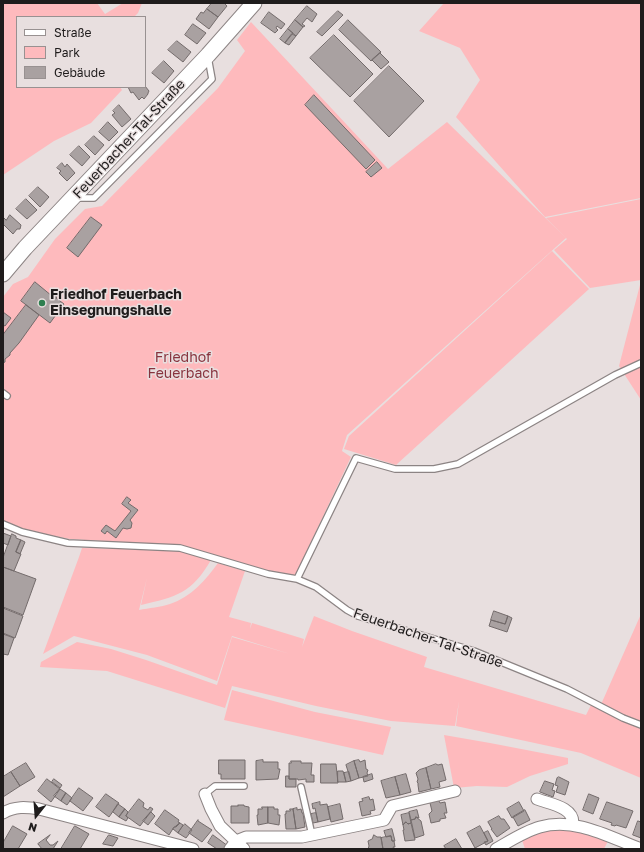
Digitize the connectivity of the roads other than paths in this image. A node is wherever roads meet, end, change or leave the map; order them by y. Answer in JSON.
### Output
{"nodes":[{"id":1,"x":254,"y":3,"type":"edge"},
{"id":2,"x":3,"y":274,"type":"edge"},
{"id":3,"x":641,"y":363,"type":"edge"},
{"id":4,"x":3,"y":524,"type":"edge"},
{"id":5,"x":297,"y":579,"type":"junction"},
{"id":6,"x":641,"y":725,"type":"edge"},
{"id":7,"x":244,"y":786,"type":"dead end"},
{"id":8,"x":302,"y":787,"type":"dead end"},
{"id":9,"x":455,"y":791,"type":"dead end"},
{"id":10,"x":205,"y":794,"type":"joint"},
{"id":11,"x":537,"y":799,"type":"dead end"},
{"id":12,"x":3,"y":813,"type":"edge"},
{"id":13,"x":573,"y":824,"type":"junction"},
{"id":14,"x":312,"y":835,"type":"junction"},
{"id":15,"x":236,"y":846,"type":"edge"},
{"id":16,"x":193,"y":849,"type":"edge"},
{"id":17,"x":496,"y":849,"type":"edge"},
{"id":18,"x":641,"y":849,"type":"edge"}],
"edges":[{"from":1,"to":2,"type":"main road","name":"Feuerbacher-Tal-Straße"},
{"from":3,"to":5,"type":"lane"},
{"from":4,"to":5,"type":"lane","name":"Feuerbacher-Tal-Straße"},
{"from":5,"to":6,"type":"lane","name":"Feuerbacher-Tal-Straße"},
{"from":7,"to":10,"type":"lane"},
{"from":8,"to":14,"type":"lane"},
{"from":9,"to":14,"type":"street"},
{"from":10,"to":15,"type":"street"},
{"from":11,"to":13,"type":"street"},
{"from":12,"to":16,"type":"street"},
{"from":13,"to":17,"type":"street"},
{"from":13,"to":18,"type":"street"},
{"from":14,"to":15,"type":"street"}]}
